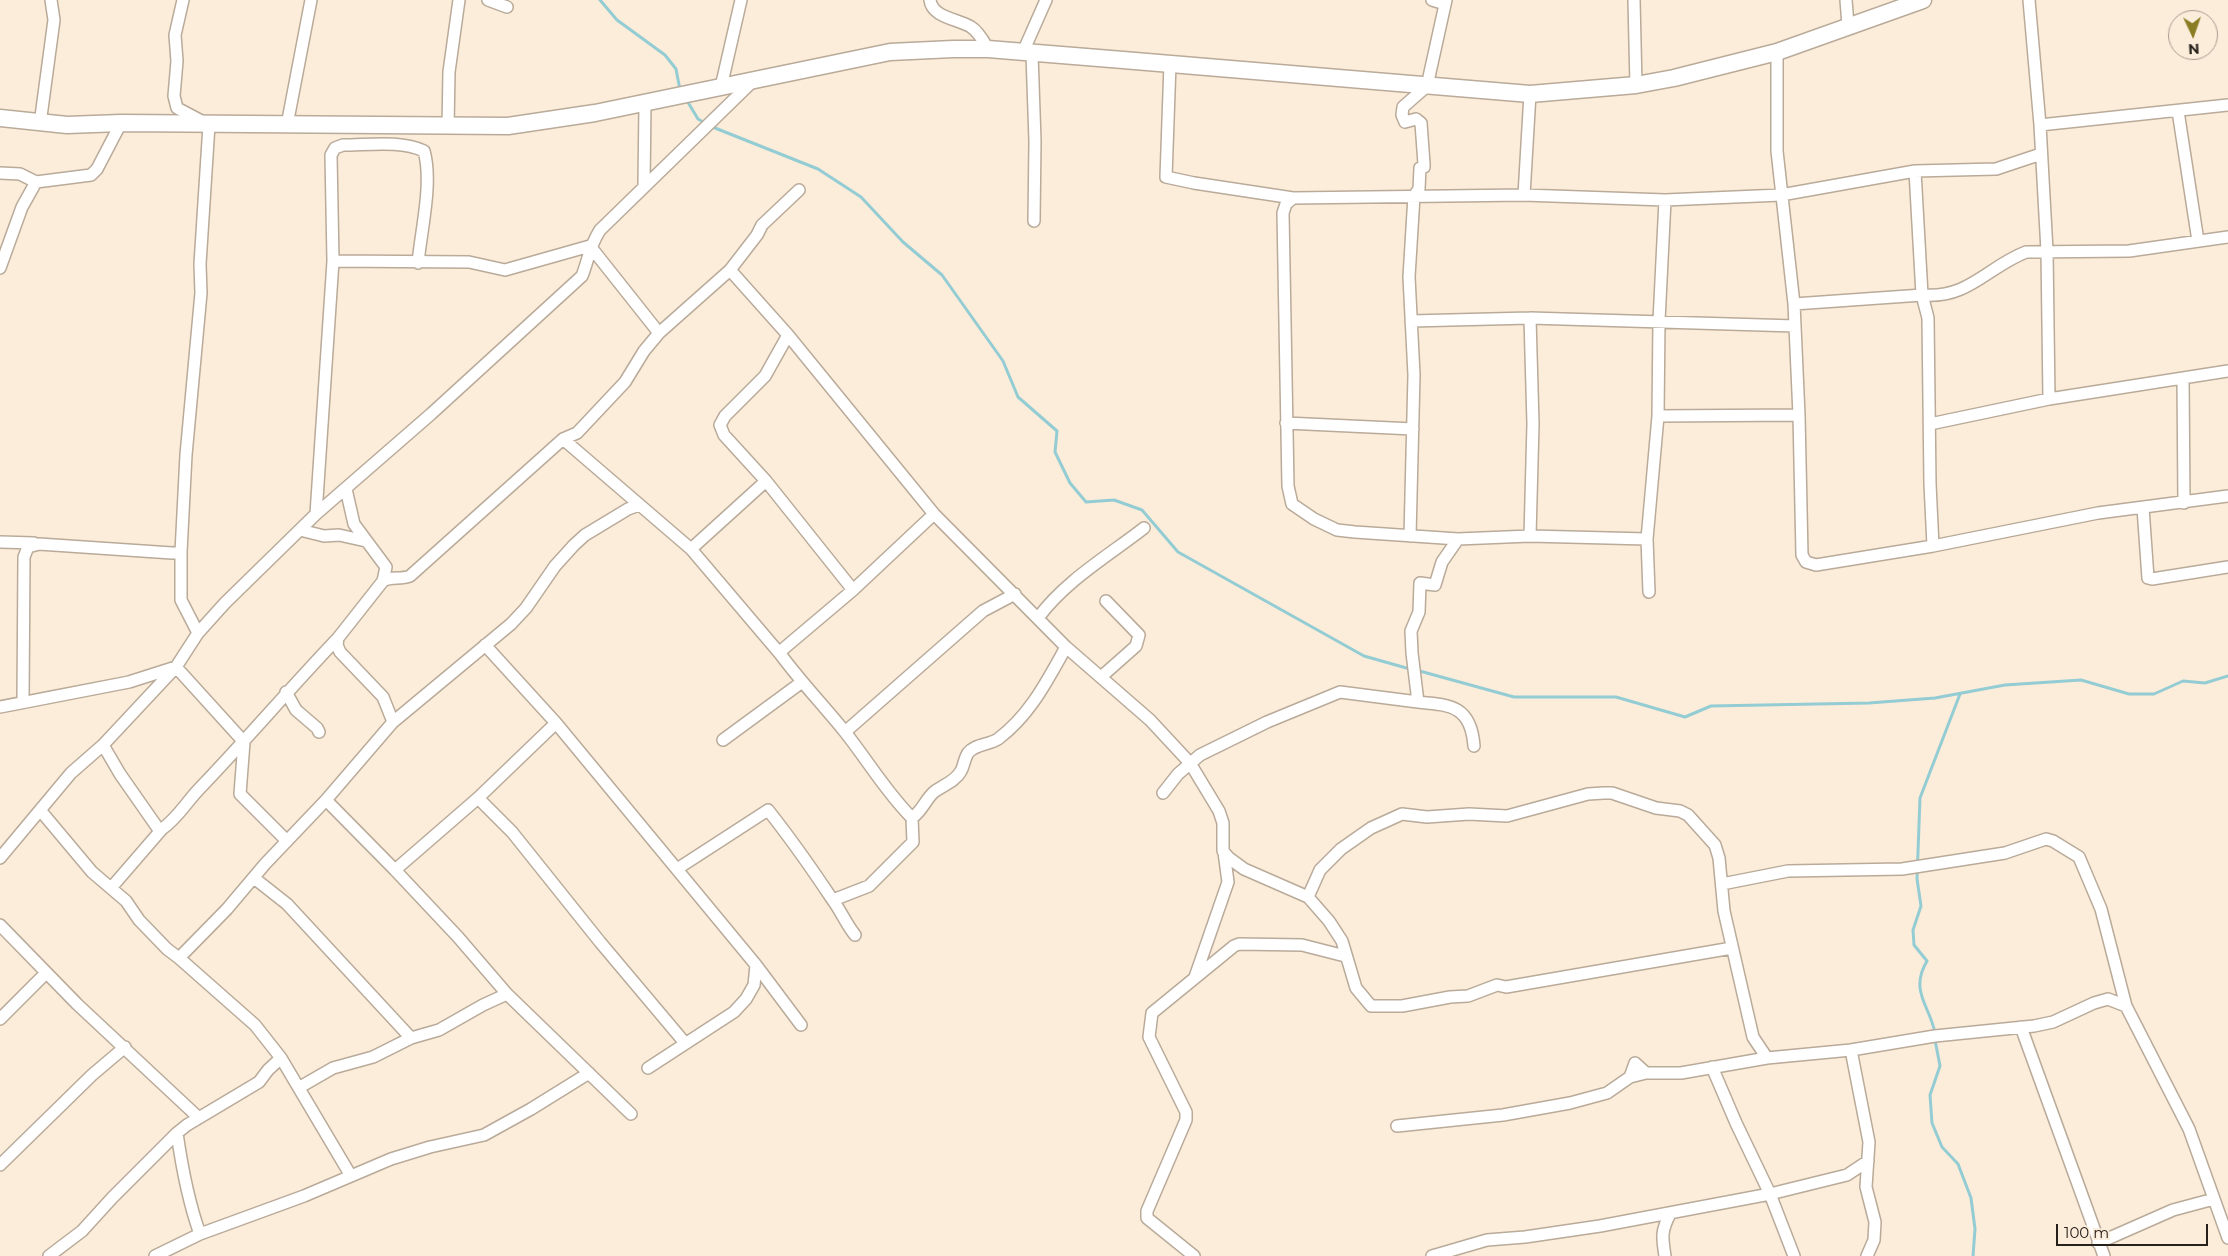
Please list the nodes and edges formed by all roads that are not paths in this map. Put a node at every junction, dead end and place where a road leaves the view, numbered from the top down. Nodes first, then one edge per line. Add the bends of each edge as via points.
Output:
1 (51, 0) edge
2 (184, 0) edge
3 (311, 0) edge
4 (459, 0) edge
5 (488, 0) edge
6 (741, 0) edge
7 (930, 0) edge
8 (1046, 0) edge
9 (1432, 0) edge
10 (1634, 0) edge
11 (1846, 0) edge
12 (1922, 0) edge
13 (2029, 0) edge
14 (1445, 2) edge
15 (507, 7) dead end
16 (1848, 26) junction
17 (988, 49) junction
18 (1777, 52) junction
19 (1028, 53) junction
20 (1170, 64) junction
21 (753, 81) junction
22 (1636, 85) junction
23 (1427, 86) junction
24 (721, 87) junction
25 (1530, 94) junction
26 (645, 103) junction
27 (2228, 104) edge
28 (2178, 111) junction
29 (0, 118) edge
30 (121, 123) junction
31 (40, 124) junction
32 (209, 125) junction
33 (288, 125) junction
34 (2040, 125) junction
35 (401, 126) junction
36 (448, 127) junction
37 (400, 145) junction
38 (2041, 154) junction
39 (1915, 171) junction
40 (0, 173) edge
41 (36, 182) junction
42 (644, 186) junction
43 (799, 190) dead end
44 (1781, 195) junction
45 (1414, 196) junction
46 (1524, 196) junction
47 (1293, 198) junction
48 (1664, 200) junction
49 (1034, 221) dead end
50 (2228, 237) edge
51 (2198, 241) junction
52 (590, 246) junction
53 (2047, 251) junction
54 (333, 261) junction
55 (418, 263) junction
56 (0, 268) edge
57 (730, 270) junction
58 (1922, 295) junction
59 (1794, 304) junction
60 (1530, 318) junction
61 (1411, 320) junction
62 (1659, 321) junction
63 (1795, 326) junction
64 (659, 333) junction
65 (788, 335) junction
66 (2228, 371) edge
67 (2183, 379) junction
68 (2049, 399) junction
69 (1799, 415) junction
70 (1658, 416) junction
71 (1286, 423) junction
72 (1930, 424) junction
73 (1413, 430) junction
74 (563, 440) junction
75 (766, 481) junction
76 (346, 489) junction
77 (2228, 496) edge
78 (2184, 503) junction
79 (640, 505) junction
80 (2143, 508) junction
81 (316, 514) junction
82 (934, 514) junction
83 (1144, 528) dead end
84 (300, 530) junction
85 (1410, 536) junction
86 (1530, 536) junction
87 (1458, 539) junction
88 (1647, 539) junction
89 (366, 541) junction
90 (0, 542) edge
91 (39, 544) junction
92 (1933, 546) junction
93 (691, 549) junction
94 (181, 552) junction
95 (2228, 567) edge
96 (386, 575) junction
97 (853, 590) junction
98 (1649, 592) dead end
99 (1015, 594) junction
100 (1106, 601) dead end
101 (1038, 618) junction
102 (198, 633) junction
103 (338, 638) junction
104 (486, 645) junction
105 (1066, 648) junction
106 (781, 655) junction
107 (176, 667) junction
108 (1101, 676) junction
109 (802, 682) junction
110 (286, 692) junction
111 (23, 701) junction
112 (1418, 702) junction
113 (0, 707) edge
114 (393, 722) junction
115 (556, 723) junction
116 (319, 732) dead end
117 (845, 732) junction
118 (723, 740) dead end
119 (244, 742) junction
120 (103, 745) junction
121 (1474, 746) dead end
122 (1190, 763) junction
123 (1163, 793) dead end
124 (478, 798) junction
125 (326, 800) junction
126 (40, 810) junction
127 (912, 818) junction
128 (162, 829) junction
129 (287, 841) junction
130 (1223, 851) junction
131 (0, 858) edge
132 (677, 869) junction
133 (395, 870) junction
134 (254, 878) junction
135 (1722, 884) junction
136 (110, 888) junction
137 (1308, 897) junction
138 (833, 900) junction
139 (0, 926) edge
140 (856, 935) dead end
141 (1732, 948) junction
142 (1345, 956) junction
143 (179, 958) junction
144 (756, 965) junction
145 (46, 972) junction
146 (1196, 977) junction
147 (506, 994) junction
148 (2126, 1006) junction
149 (0, 1018) edge
150 (800, 1025) dead end
151 (2021, 1028) junction
152 (411, 1038) junction
153 (685, 1043) junction
154 (125, 1047) junction
155 (1851, 1050) junction
156 (281, 1058) junction
157 (1767, 1058) junction
158 (1712, 1067) junction
159 (648, 1068) dead end
160 (589, 1073) junction
161 (300, 1087) junction
162 (631, 1114) dead end
163 (200, 1118) junction
164 (1397, 1126) dead end
165 (177, 1134) junction
166 (1868, 1162) junction
167 (0, 1165) edge
168 (351, 1176) junction
169 (1770, 1194) junction
170 (2214, 1199) junction
171 (1670, 1214) junction
172 (200, 1234) junction
173 (2228, 1238) edge
174 (2098, 1243) junction
175 (48, 1256) edge
176 (156, 1256) edge
177 (1194, 1256) edge
178 (1432, 1256) edge
179 (1665, 1256) edge
180 (1794, 1256) edge
181 (1867, 1256) edge
182 (2104, 1256) edge

1 - 31 street via 54,20
2 - 32 street via 175,36 174,96 177,108
3 - 33 street
4 - 36 street via 449,72
5 - 15 street
6 - 24 street
7 - 17 street via 944,16 977,31
8 - 19 street
9 - 14 street
10 - 22 street
11 - 16 street
12 - 16 main road
13 - 34 street
14 - 23 street
16 - 18 main road
17 - 19 main road
17 - 21 main road via 890,52
18 - 22 main road
18 - 44 street via 1777,150
19 - 20 main road
19 - 49 street via 1035,141
20 - 23 main road
20 - 47 street via 1166,177
21 - 24 main road
21 - 42 street
22 - 25 main road
23 - 25 main road
23 - 45 street via 1403,107 1402,115 1405,122 1416,119 1423,131 1424,167 1420,168
24 - 26 main road
25 - 46 street
26 - 36 main road via 516,125
26 - 42 street
27 - 28 street
28 - 34 street
28 - 51 street
29 - 31 main road
30 - 31 main road
30 - 32 main road
30 - 41 street via 91,175
32 - 33 main road
32 - 94 street via 201,293
33 - 35 main road
34 - 38 street
35 - 36 main road
35 - 37 street
37 - 54 street via 343,145 335,148 331,155
37 - 55 street via 415,146 424,151 426,160
38 - 39 street via 1996,169
38 - 53 street
39 - 44 street
39 - 58 street
40 - 41 street via 20,174
41 - 56 street via 22,207
42 - 52 street via 600,230
43 - 57 street via 762,224
44 - 48 street
44 - 59 street
45 - 46 street
45 - 47 street
45 - 61 street via 1409,277
46 - 48 street
47 - 71 street via 1283,213
48 - 62 street
50 - 51 street
51 - 53 street via 2128,251
52 - 55 street via 505,270 469,262
52 - 64 street
52 - 76 street via 582,276
53 - 58 street via 2016,256 1968,287 1954,292 1938,297
53 - 68 street
54 - 55 street
54 - 81 street
57 - 64 street
57 - 65 street
58 - 59 street
58 - 72 street via 1928,318
59 - 63 street
60 - 61 street
60 - 62 street
60 - 86 street via 1533,424
61 - 73 street
62 - 63 street
62 - 70 street
63 - 69 street
64 - 74 street via 625,382 577,433
65 - 75 street via 766,376 724,416 720,425 724,435
65 - 82 street
66 - 67 street
67 - 68 street
67 - 78 street
68 - 72 street
69 - 70 street
69 - 92 street via 1802,555 1806,562 1816,565
70 - 88 street
71 - 73 street
71 - 85 street via 1288,486 1292,504 1337,530
72 - 92 street
73 - 85 street
74 - 79 street
74 - 96 street via 410,576 402,579
75 - 93 street
75 - 97 street
76 - 81 street
76 - 89 street via 354,524
77 - 78 street
78 - 80 street
79 - 93 street
79 - 104 street via 628,508 586,534 555,566 526,608
80 - 92 street via 2098,513
80 - 95 street via 2148,578
81 - 84 street
82 - 97 street
82 - 99 street
83 - 101 street via 1076,580
84 - 89 street
84 - 102 street
85 - 87 street
86 - 87 street
86 - 88 street
87 - 112 street via 1442,562 1435,585 1420,583 1418,590 1419,612 1412,631
88 - 98 street
89 - 96 street
90 - 91 street
91 - 94 street
91 - 111 street via 28,547 24,557
93 - 106 street
94 - 102 street via 181,600
96 - 103 street
97 - 106 street via 782,650
99 - 101 street
99 - 117 street via 982,611
100 - 108 street via 1139,635 1136,646
101 - 105 street
102 - 107 street
103 - 110 street
103 - 114 street via 336,645 340,652 384,697
104 - 114 street
104 - 115 street
105 - 108 street
105 - 127 street via 1036,700 998,738 975,747 954,780 933,793 921,812
106 - 109 street
107 - 111 street via 129,682
107 - 119 street
107 - 120 street
108 - 122 street via 1150,720
109 - 117 street
109 - 118 street
110 - 116 street via 296,710
110 - 119 street
111 - 113 street
112 - 121 street via 1460,710
112 - 122 street via 1340,692 1226,741
114 - 125 street
115 - 124 street
115 - 132 street
117 - 127 street
119 - 128 street
119 - 129 street via 240,794
120 - 126 street via 71,773
120 - 128 street via 157,827
122 - 123 street
122 - 130 street via 1219,810 1223,823
124 - 133 street
124 - 153 street via 512,832
125 - 129 street
125 - 133 street
126 - 131 street
126 - 136 street via 77,855
127 - 138 street via 913,842 901,855 869,886
128 - 136 street
129 - 134 street
130 - 137 street via 1244,869
130 - 146 street via 1228,882
132 - 138 street via 768,810 800,849
132 - 144 street via 747,950
133 - 147 street
134 - 143 street
134 - 152 street via 287,904
135 - 137 street via 1715,845 1688,815 1604,793 1588,794 1507,816 1413,814 1394,817 1341,849 1320,870
135 - 141 street
135 - 148 street via 1788,871 1902,869 2005,853 2046,838 2079,857 2105,922
136 - 143 street
137 - 142 street via 1342,940
138 - 140 street via 846,925
139 - 145 street
141 - 142 street via 1497,986 1468,996 1402,1006 1371,1006 1356,988
141 - 157 street via 1753,1037
142 - 146 street via 1302,945 1240,944
143 - 156 street via 255,1026
144 - 150 street
144 - 153 street via 754,985 746,999 734,1012
145 - 149 street
145 - 154 street
146 - 177 street via 1152,1013 1149,1023 1150,1037 1186,1112 1186,1120 1147,1211 1151,1223
147 - 152 street via 439,1030
147 - 160 street
148 - 151 street via 2108,999 2052,1022
148 - 170 street via 2188,1129
151 - 155 street via 1935,1036
151 - 174 street
152 - 161 street via 373,1057 333,1068
153 - 159 street
154 - 163 street
154 - 167 street
155 - 157 street
155 - 166 street via 1868,1127
156 - 161 street
156 - 163 street via 259,1082
157 - 158 street
158 - 164 street via 1630,1077 1607,1093 1570,1103 1503,1115
158 - 169 street
160 - 162 street
160 - 168 street via 484,1135 430,1147
161 - 168 street
163 - 165 street
165 - 172 street via 183,1176
165 - 175 street via 82,1231
166 - 169 street via 1847,1175
166 - 181 street via 1866,1187 1875,1222 1874,1240
168 - 172 street
169 - 171 street
169 - 180 street
170 - 173 street
170 - 174 street via 2173,1210
171 - 178 street via 1526,1237 1487,1240
171 - 179 street via 1662,1234
172 - 176 street
174 - 182 street

